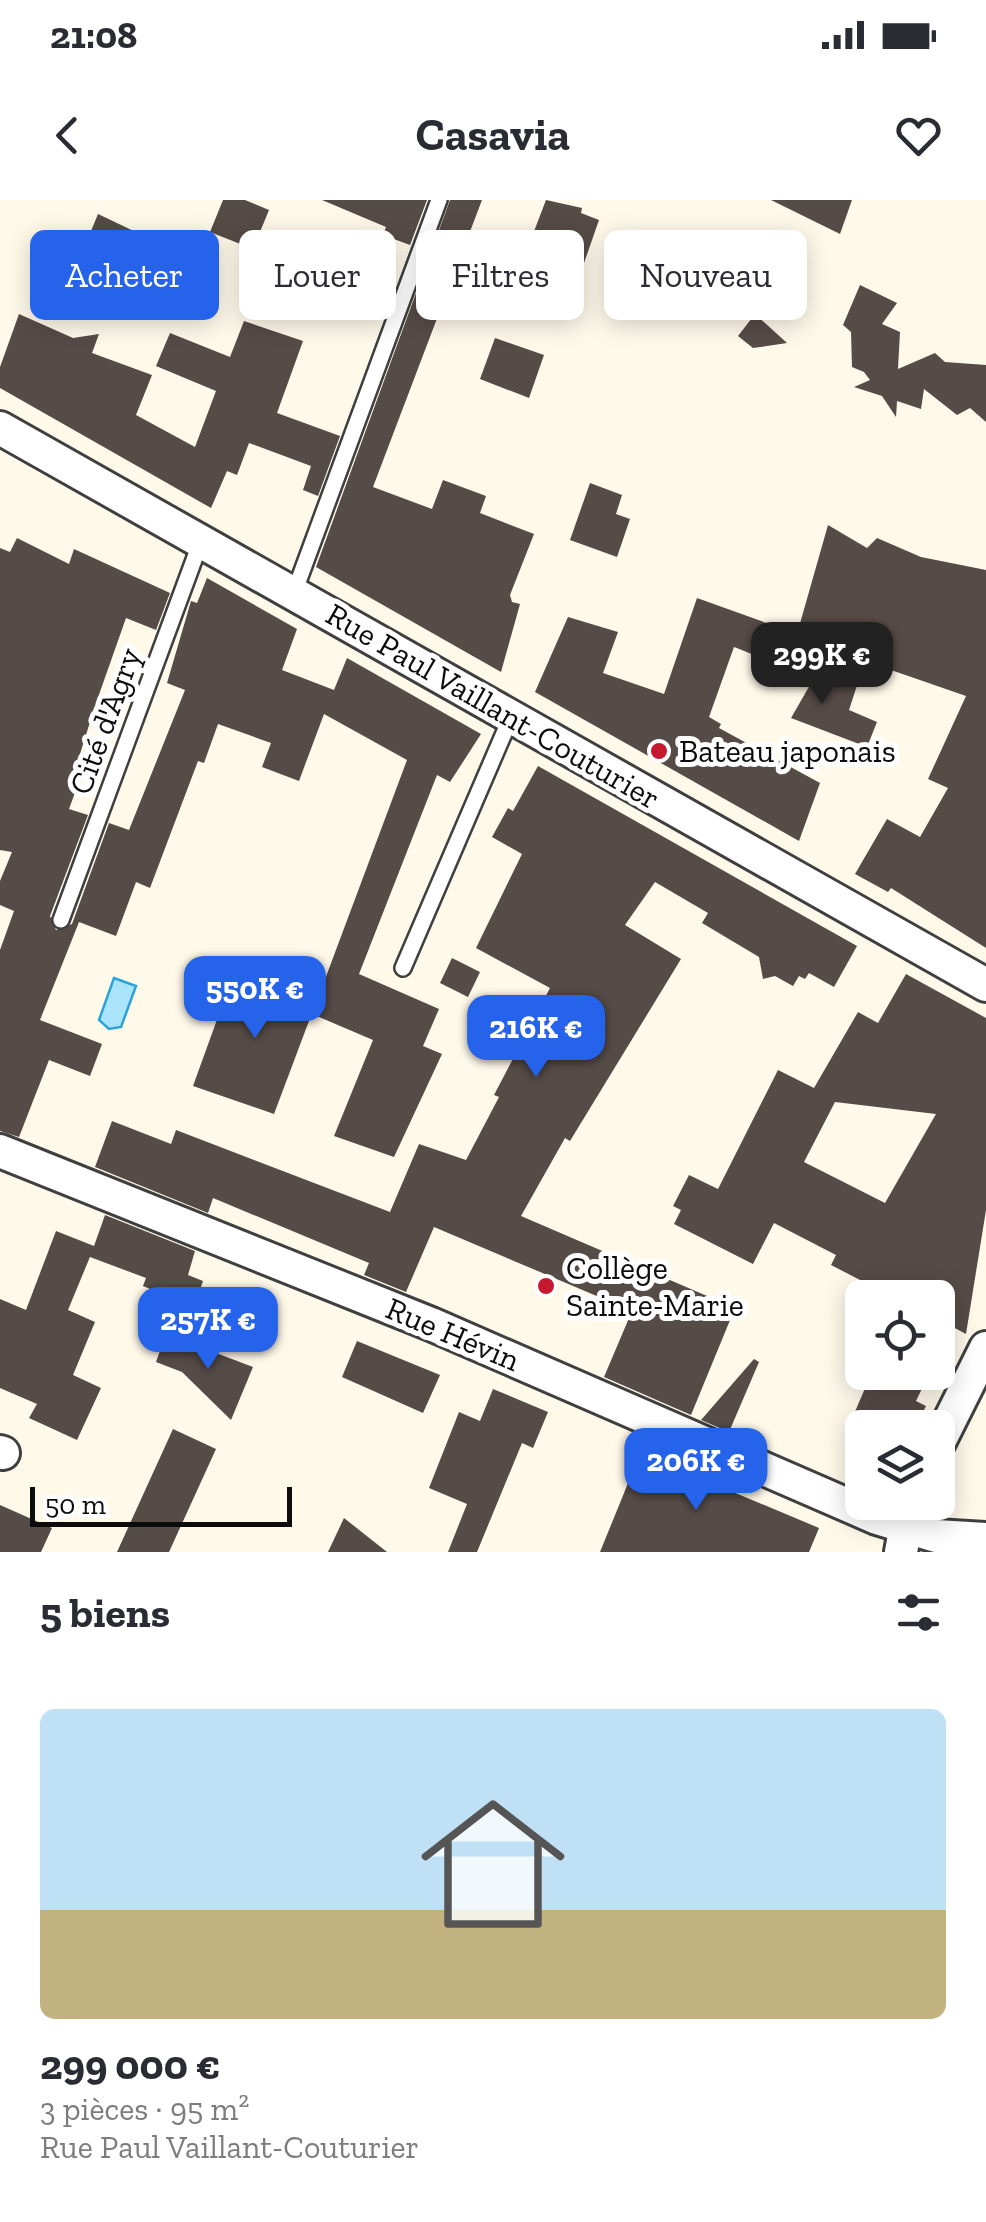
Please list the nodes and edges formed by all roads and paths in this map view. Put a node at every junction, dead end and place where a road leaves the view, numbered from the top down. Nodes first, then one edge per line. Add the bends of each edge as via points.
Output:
1 (439, 200) edge
2 (3, 440) edge
3 (201, 542) junction
4 (294, 594) junction
5 (511, 718) junction
6 (61, 920) dead end
7 (403, 968) dead end
8 (986, 985) edge
9 (0, 1151) edge
10 (986, 1348) edge
11 (955, 1410) edge
12 (905, 1527) edge
13 (986, 1539) edge

1 - 4 lane
2 - 3 street, Rue Paul Vaillant-Couturier
3 - 4 street, Rue Paul Vaillant-Couturier
3 - 6 lane, Cité d'Agry
4 - 5 street, Rue Paul Vaillant-Couturier
5 - 7 lane
5 - 8 street, Rue Paul Vaillant-Couturier
9 - 12 street, Rue Hévin via 219,1236
10 - 11 street
12 - 13 street, Rue Hévin

